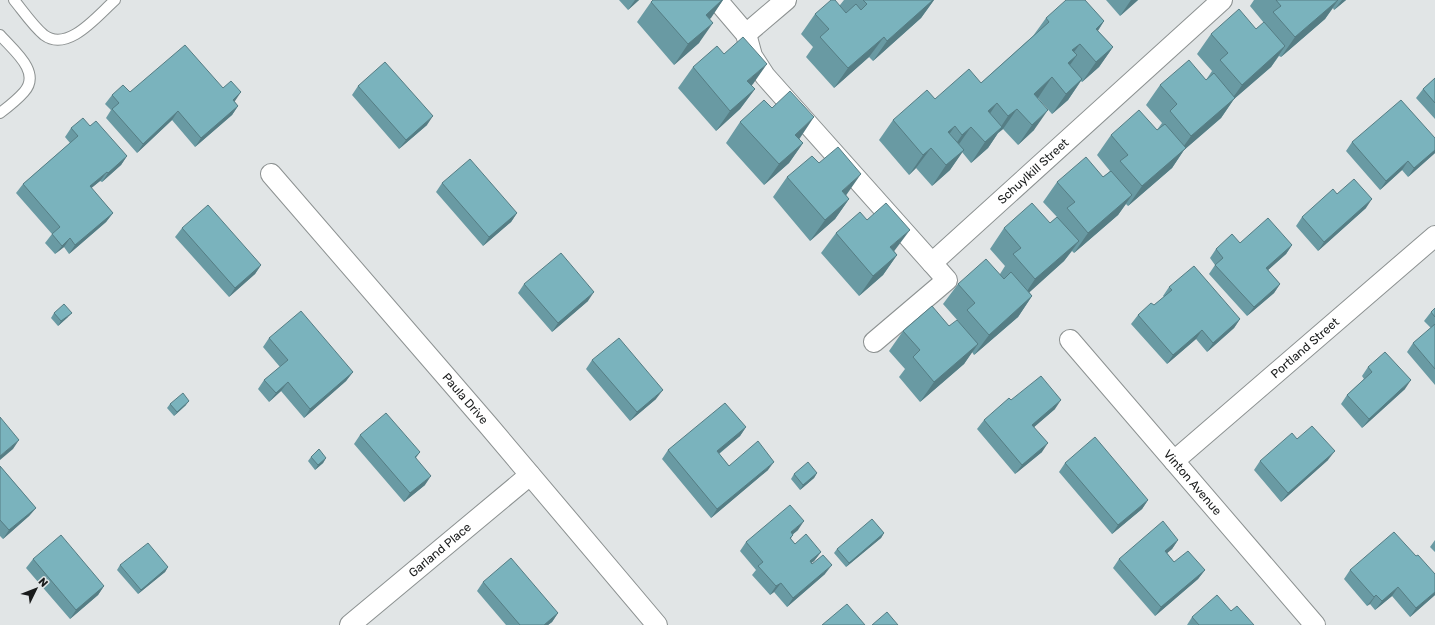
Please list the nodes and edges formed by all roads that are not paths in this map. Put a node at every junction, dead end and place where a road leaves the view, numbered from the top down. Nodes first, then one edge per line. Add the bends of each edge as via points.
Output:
1 (14, 0) edge
2 (115, 0) edge
3 (716, 0) edge
4 (786, 0) edge
5 (1216, 2) edge
6 (746, 34) junction
7 (0, 35) edge
8 (0, 114) edge
9 (270, 174) dead end
10 (1435, 236) edge
11 (932, 262) junction
12 (1070, 340) dead end
13 (874, 342) dead end
14 (1174, 461) junction
15 (530, 475) junction
16 (350, 625) edge
17 (657, 625) edge
18 (1315, 625) edge

1 - 2 lane via 44,34 54,40 66,40 78,33
3 - 6 street
4 - 6 street
5 - 11 street, Schuylkill Street
6 - 11 street via 752,56 765,76
7 - 8 lane via 28,68 30,81 25,92
9 - 15 street, Paula Drive
10 - 14 street, Portland Street
11 - 13 street via 946,280
12 - 14 street, Vinton Avenue
14 - 18 street, Vinton Avenue
15 - 16 street, Garland Place
15 - 17 street, Paula Drive

